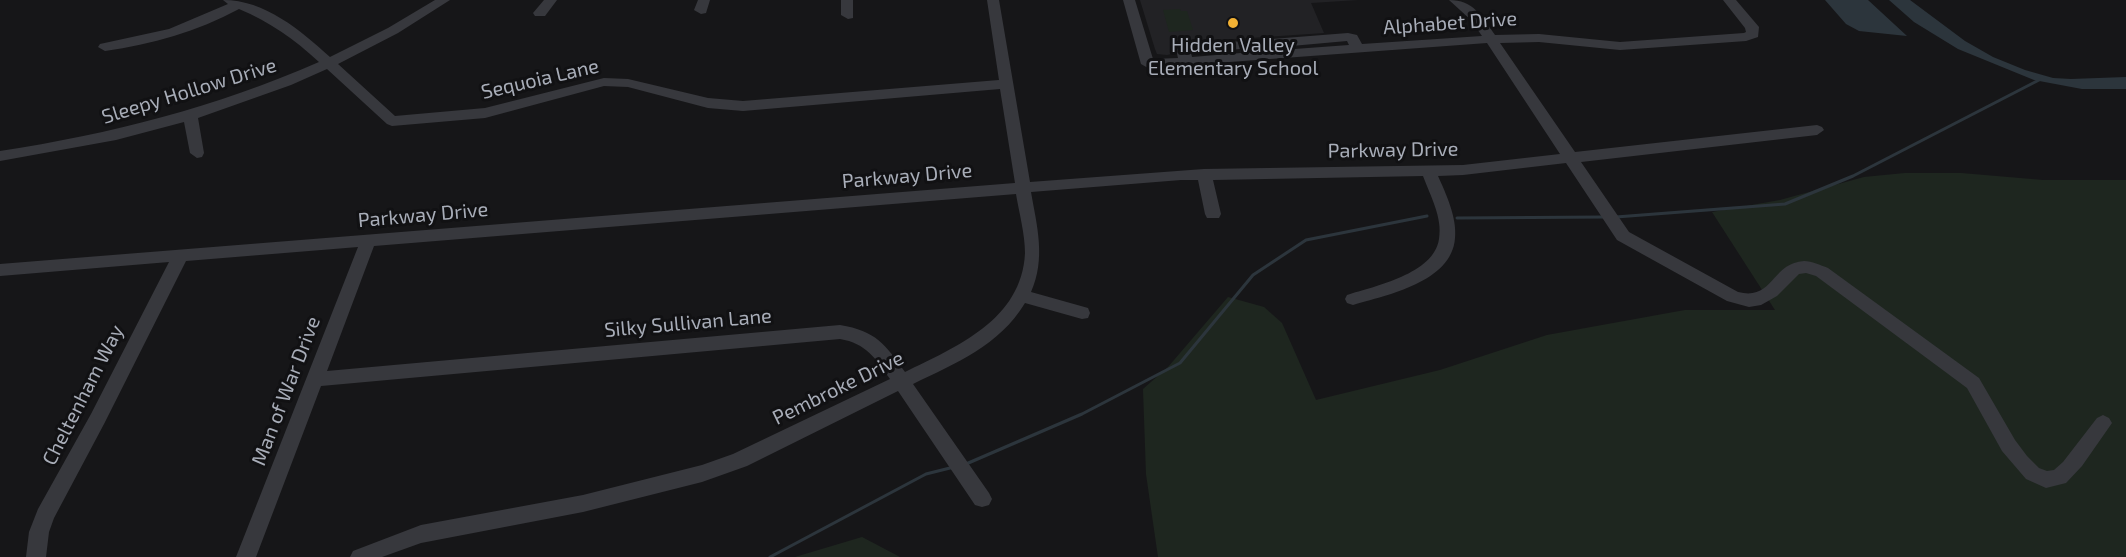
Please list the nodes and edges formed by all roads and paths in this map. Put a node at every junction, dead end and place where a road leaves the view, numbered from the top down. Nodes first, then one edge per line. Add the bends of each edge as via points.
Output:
1 (444, 0) edge
2 (550, 0) edge
3 (847, 0) edge
4 (993, 0) edge
5 (1130, 0) edge
6 (1455, 0) edge
7 (1729, 0) edge
8 (234, 2) edge
9 (540, 13) dead end
10 (848, 15) dead end
11 (1492, 39) junction
12 (105, 47) dead end
13 (329, 63) junction
14 (1006, 84) junction
15 (190, 115) junction
16 (1817, 130) dead end
17 (196, 153) dead end
18 (0, 156) edge
19 (1571, 158) junction
20 (1429, 172) junction
21 (1204, 174) junction
22 (1023, 188) junction
23 (1213, 214) dead end
24 (368, 241) junction
25 (180, 256) junction
26 (0, 270) edge
27 (1023, 296) junction
28 (1353, 299) dead end
29 (1082, 313) dead end
30 (315, 379) junction
31 (902, 382) junction
32 (2103, 423) dead end
33 (982, 499) dead end
34 (36, 557) edge
35 (246, 557) edge
36 (360, 557) edge

1 - 13 street, Sleepy Hollow Drive via 394,31
2 - 9 street
3 - 10 street
4 - 14 street, Pembroke Drive
5 - 11 street, Alphabet Drive via 1148,64 1186,61 1182,50 1245,45 1249,56
6 - 11 street via 1476,17
7 - 11 street, Alphabet Drive via 1757,35 1620,46 1539,38
8 - 12 street via 180,31
8 - 13 street, Sequoia Lane via 286,26
11 - 19 street
13 - 14 street, Sequoia Lane via 392,121 496,111 604,82 628,83 708,103 743,106
13 - 15 street, Sleepy Hollow Drive
14 - 22 street, Pembroke Drive
15 - 17 street
15 - 18 street, Sleepy Hollow Drive via 109,137
16 - 19 street, Parkway Drive
19 - 20 street, Parkway Drive
19 - 32 street via 1623,236 1748,302 1762,300 1795,268 1822,272 1973,383 2021,465 2040,478 2061,476
20 - 21 street, Parkway Drive
20 - 28 street via 1447,220 1443,253 1416,278
21 - 22 street, Parkway Drive
21 - 23 street
22 - 24 street, Parkway Drive
22 - 27 street, Pembroke Drive via 1033,251
24 - 25 street, Parkway Drive
24 - 30 street, Man of War Drive
25 - 26 street, Parkway Drive
25 - 34 street, Cheltenham Way via 102,414 45,515
27 - 29 street
27 - 31 street, Pembroke Drive via 1011,314 983,340
30 - 31 street, Silky Sullivan Lane via 840,332 873,342
30 - 35 street, Man of War Drive
31 - 33 street, Silky Sullivan Lane
31 - 36 street, Pembroke Drive via 709,472 645,490 421,534

